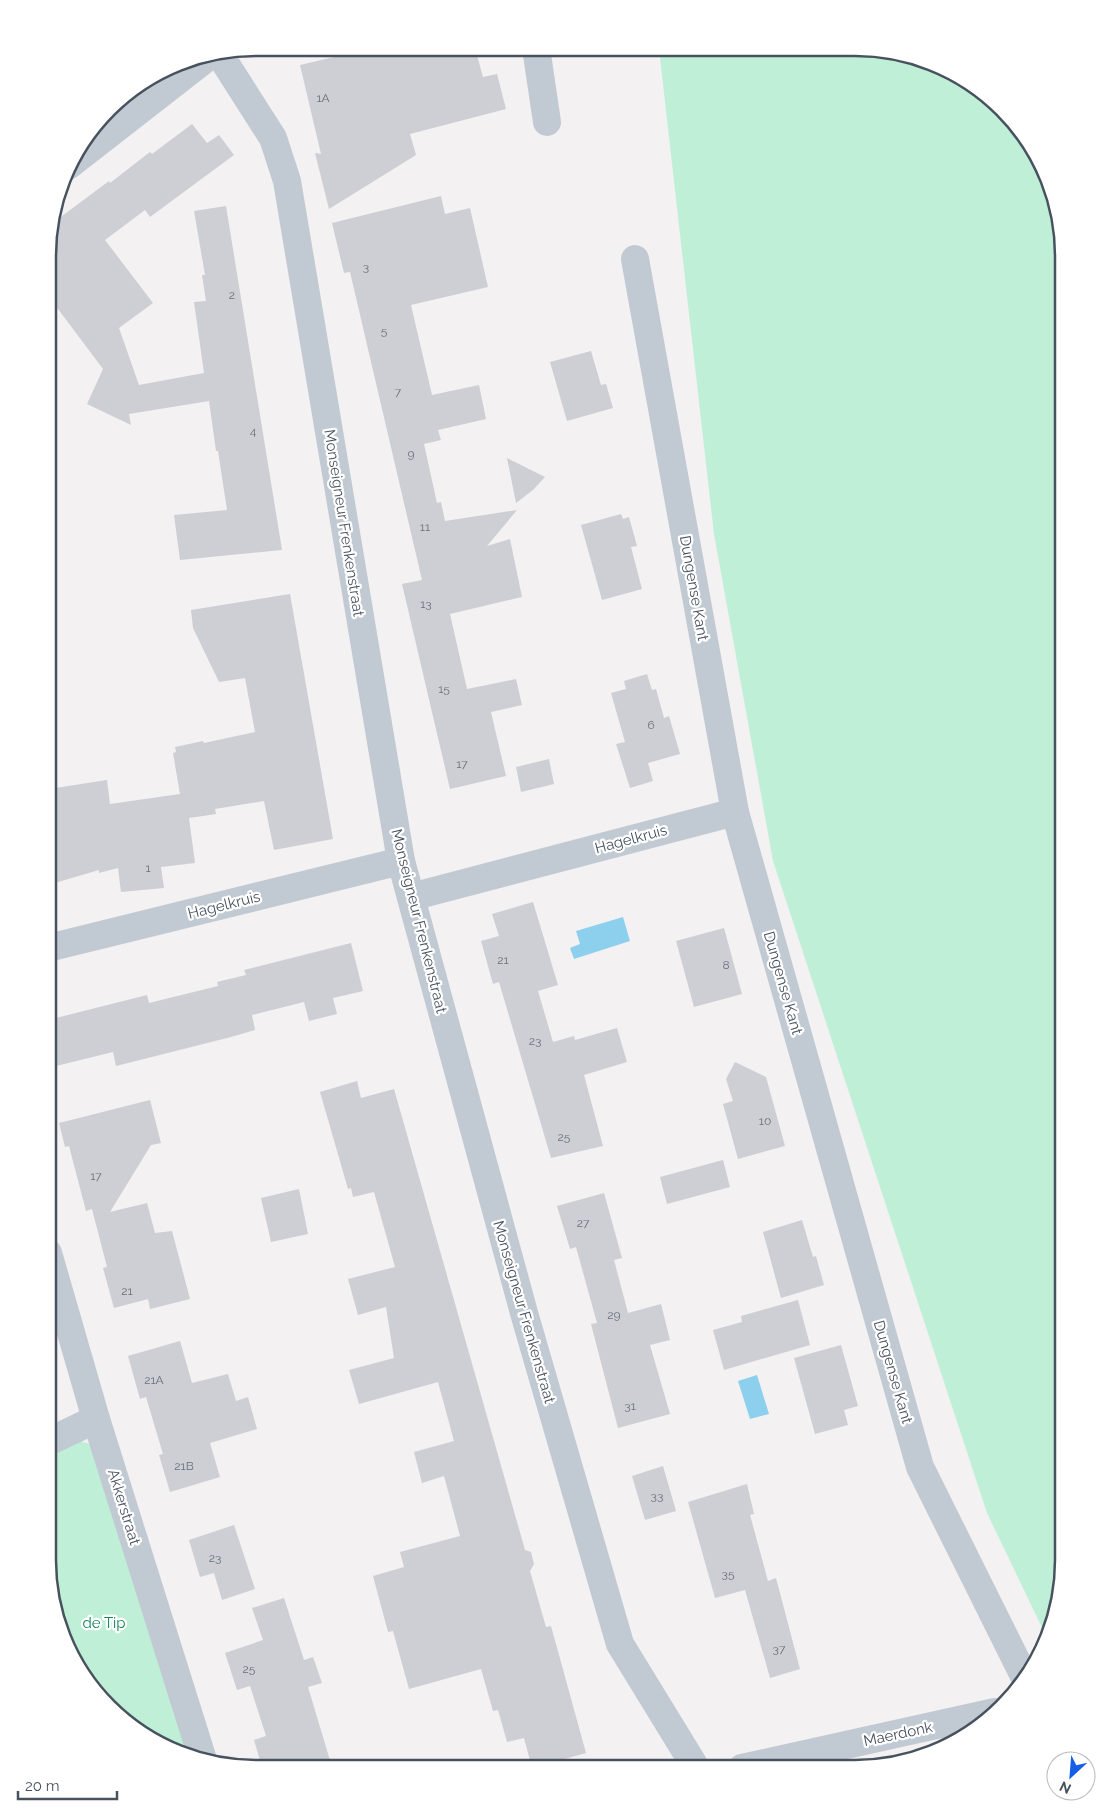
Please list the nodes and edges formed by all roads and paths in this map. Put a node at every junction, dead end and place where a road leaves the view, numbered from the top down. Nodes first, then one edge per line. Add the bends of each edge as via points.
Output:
1 (537, 56) edge
2 (223, 59) edge
3 (198, 65) edge
4 (547, 122) dead end
5 (85, 153) edge
6 (635, 259) dead end
7 (735, 812) junction
8 (401, 861) junction
9 (410, 897) junction
10 (56, 946) edge
11 (56, 1281) edge
12 (96, 1419) junction
13 (56, 1438) edge
14 (1021, 1671) edge
15 (980, 1715) edge
16 (200, 1752) edge
17 (691, 1760) edge
18 (778, 1760) edge

1 - 4 street
2 - 8 street, Monseigneur Frenkenstraat via 273,138 287,181
3 - 5 street
6 - 7 street, Dungense Kant
7 - 9 street, Hagelkruis
7 - 14 street, Dungense Kant via 920,1467
8 - 9 street, Monseigneur Frenkenstraat
8 - 10 street, Hagelkruis
9 - 17 street, Monseigneur Frenkenstraat via 524,1313 620,1644
11 - 12 street, Akkerstraat
12 - 13 street
12 - 16 street, Akkerstraat
15 - 18 street, Maerdonk

